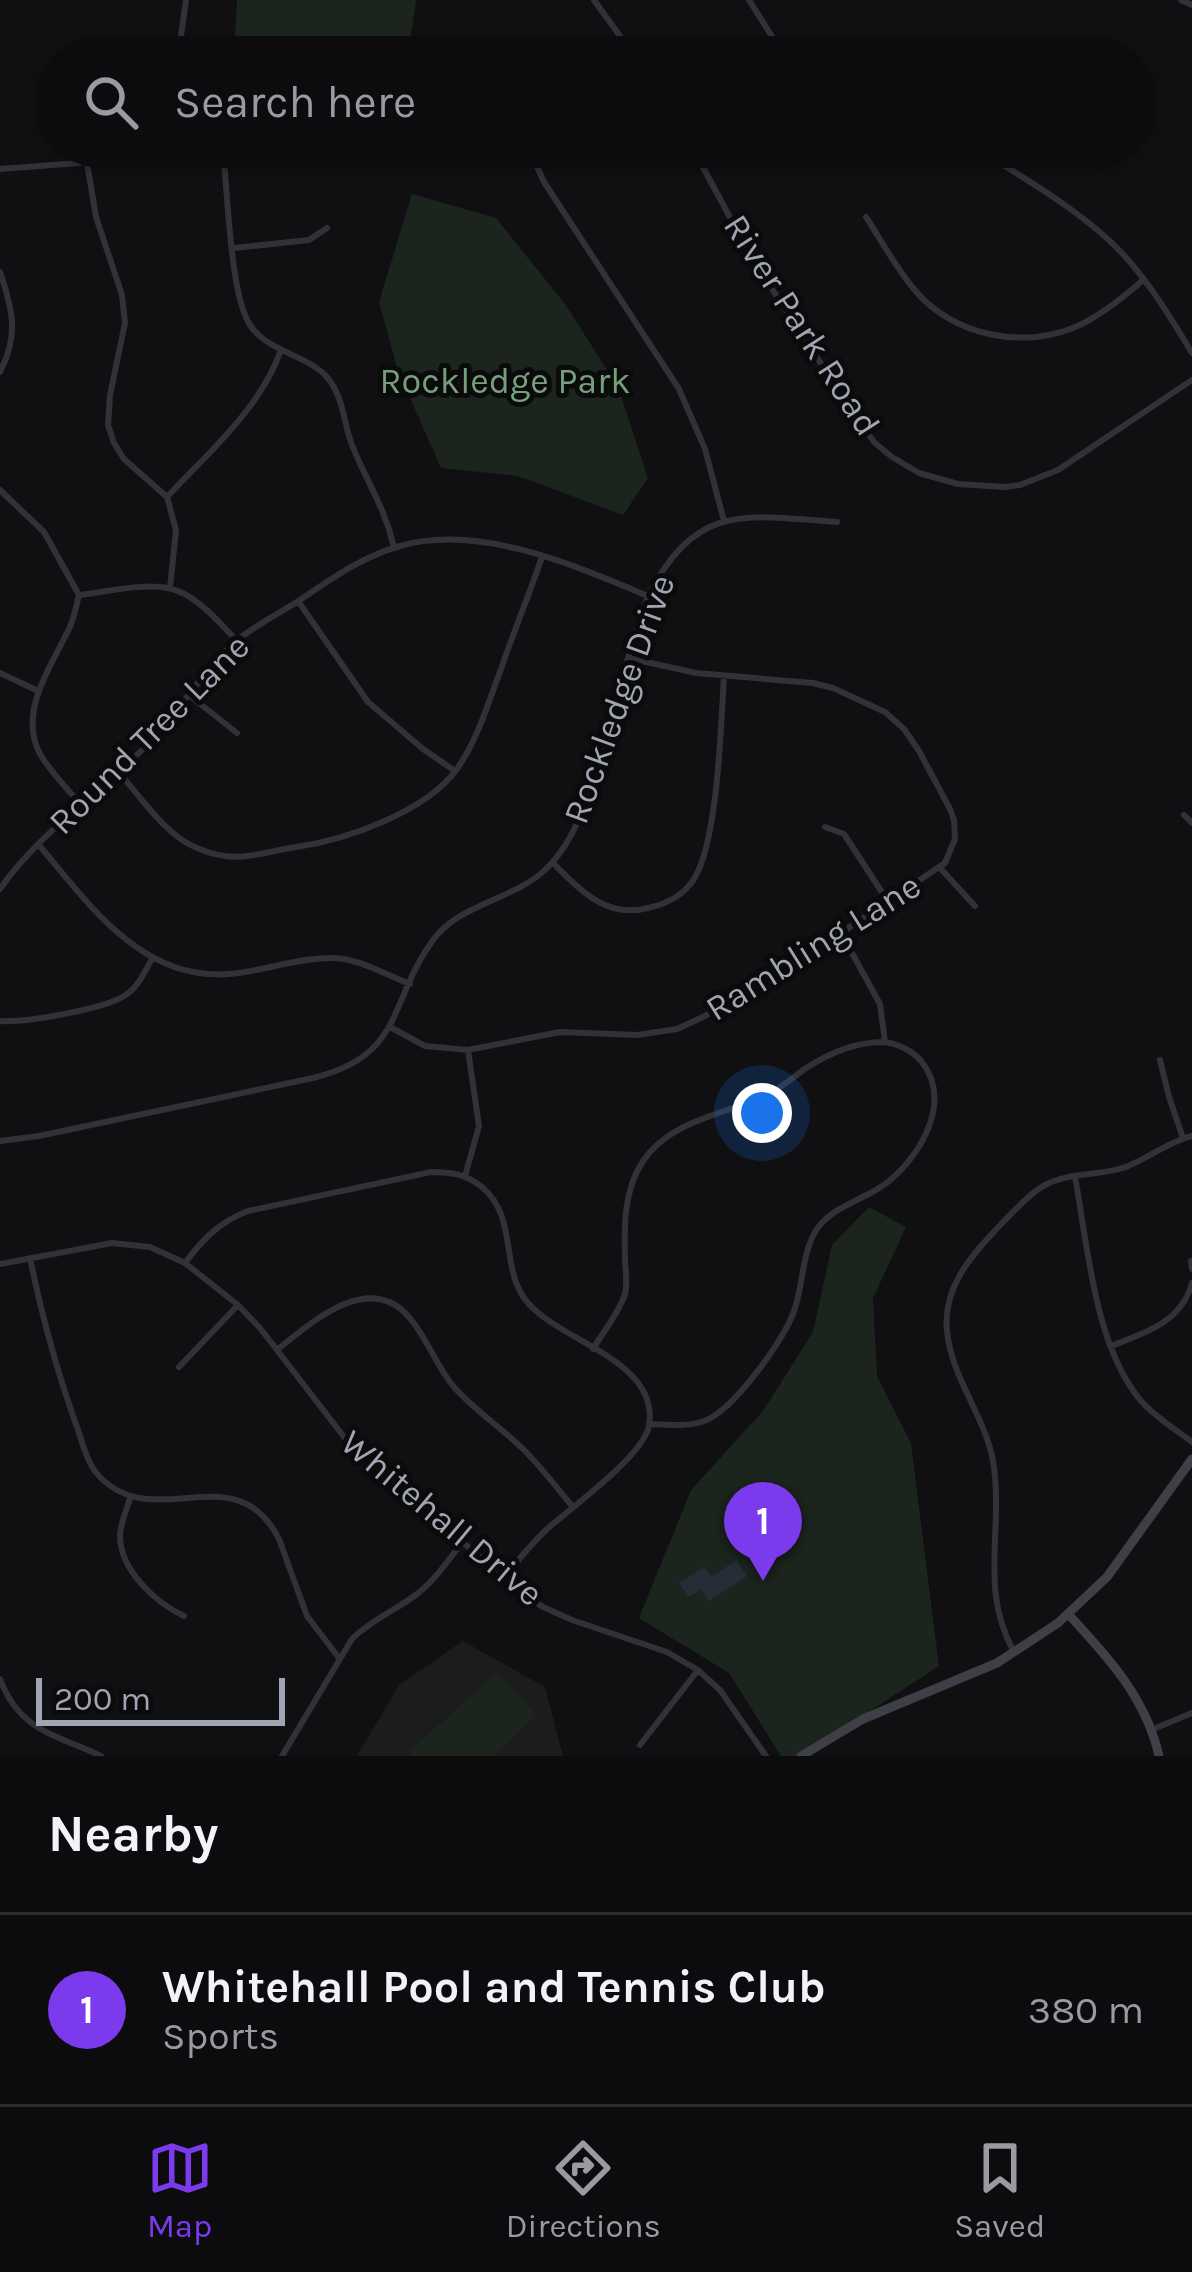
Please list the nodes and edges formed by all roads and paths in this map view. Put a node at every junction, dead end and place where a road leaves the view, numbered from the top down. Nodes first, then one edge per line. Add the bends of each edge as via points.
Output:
1 (186, 0) edge
2 (594, 0) edge
3 (749, 0) edge
4 (1181, 0) edge
5 (1192, 5) edge
6 (181, 36) edge
7 (620, 36) edge
8 (771, 36) edge
9 (36, 167) edge
10 (88, 168) edge
11 (225, 168) edge
12 (538, 168) edge
13 (705, 168) edge
14 (1006, 168) edge
15 (0, 169) edge
16 (866, 218) dead end
17 (327, 228) dead end
18 (233, 248) junction
19 (0, 272) edge
20 (1142, 280) junction
21 (281, 350) junction
22 (1192, 353) edge
23 (0, 372) edge
24 (1192, 380) edge
25 (0, 490) edge
26 (167, 497) junction
27 (724, 521) junction
28 (837, 522) dead end
29 (394, 547) junction
30 (542, 557) junction
31 (170, 588) junction
32 (79, 595) junction
33 (648, 596) junction
34 (298, 602) junction
35 (236, 640) junction
36 (628, 658) junction
37 (0, 673) edge
38 (724, 676) junction
39 (38, 691) junction
40 (189, 695) junction
41 (237, 733) dead end
42 (455, 772) junction
43 (119, 773) junction
44 (82, 806) junction
45 (1184, 815) dead end
46 (1192, 823) edge
47 (825, 827) dead end
48 (38, 844) junction
49 (553, 863) junction
50 (940, 868) junction
51 (0, 889) edge
52 (889, 903) junction
53 (975, 906) dead end
54 (841, 933) junction
55 (153, 957) junction
56 (410, 984) junction
57 (0, 1021) edge
58 (390, 1028) junction
59 (885, 1042) junction
60 (468, 1049) junction
61 (1160, 1060) dead end
62 (1187, 1137) edge
63 (0, 1141) edge
64 (465, 1176) junction
65 (1075, 1177) junction
66 (30, 1258) junction
67 (185, 1263) junction
68 (0, 1264) edge
69 (1192, 1283) edge
70 (238, 1305) junction
71 (1111, 1346) junction
72 (278, 1349) junction
73 (593, 1349) junction
74 (179, 1367) dead end
75 (650, 1424) junction
76 (1192, 1442) edge
77 (1192, 1459) edge
78 (130, 1498) junction
79 (573, 1507) junction
80 (462, 1542) junction
81 (503, 1577) junction
82 (1069, 1615) junction
83 (184, 1616) dead end
84 (1015, 1653) junction
85 (339, 1658) junction
86 (698, 1670) junction
87 (0, 1679) edge
88 (2, 1689) edge
89 (1192, 1713) edge
90 (1151, 1730) junction
91 (640, 1745) dead end
92 (101, 1756) edge
93 (282, 1756) edge
94 (766, 1756) edge
95 (801, 1756) edge
96 (1159, 1756) edge

1 - 6 street
2 - 7 street
3 - 8 street
4 - 5 street
9 - 15 street
10 - 26 street via 125,323 110,435
11 - 18 street
12 - 27 street via 679,389
13 - 24 street, River Park Road via 753,260 857,420 919,473 958,484 1020,485 1058,470
14 - 20 street via 1097,231
16 - 20 street via 914,289 947,317 986,333 1029,339 1066,330
17 - 18 street via 309,240
18 - 21 street via 247,320
19 - 23 street via 12,338
20 - 22 street
21 - 26 street via 260,394
21 - 29 street via 334,388
25 - 32 street via 44,532
26 - 31 street via 176,530
27 - 28 street
27 - 33 street, Rockledge Drive via 677,549
29 - 30 street, Round Tree Lane via 464,538
29 - 34 street, Round Tree Lane
30 - 33 street, Round Tree Lane
30 - 42 street
31 - 32 street
31 - 35 street
32 - 39 street
33 - 36 street, Rockledge Drive
34 - 35 street, Round Tree Lane
34 - 42 street via 368,702
35 - 40 street, Round Tree Lane
36 - 38 street, Rambling Lane
36 - 49 street, Rockledge Drive via 586,802
37 - 39 street
38 - 49 street via 710,822 691,884 665,903 621,910 589,898
38 - 50 street, Rambling Lane via 822,685 895,719 954,820 953,848
39 - 44 street via 36,744
40 - 41 street
40 - 43 street, Round Tree Lane
42 - 43 street via 365,830 245,857 186,843
43 - 44 street, Round Tree Lane
44 - 48 street, Round Tree Lane
45 - 46 street
47 - 52 street via 844,834
48 - 51 street, Round Tree Lane
48 - 55 street via 115,929
49 - 56 street, Rockledge Drive via 441,930
50 - 52 street, Rambling Lane
50 - 53 street
52 - 54 street, Rambling Lane
54 - 59 street via 880,1004
54 - 60 street, Rambling Lane via 677,1029 560,1032
55 - 56 street via 218,974 346,959
55 - 57 street via 122,998
56 - 58 street, Rockledge Drive
58 - 60 street, Rambling Lane via 425,1046
58 - 63 street, Rockledge Drive via 363,1057 330,1074
59 - 73 street via 832,1054 766,1096 683,1127 651,1150 628,1193 625,1293
59 - 75 street via 913,1053 932,1081 934,1113 920,1143 889,1182 817,1228 791,1321 724,1408 703,1422
60 - 64 street via 478,1126
61 - 62 street
62 - 65 street via 1120,1168
64 - 67 street via 419,1174 248,1211 209,1232
64 - 73 street via 503,1214 524,1299
65 - 71 street
65 - 84 street via 1036,1191 972,1254 946,1324 993,1462 994,1597
66 - 67 street, Whitehall Drive via 132,1243
66 - 68 street, Whitehall Drive
66 - 78 street via 89,1461
67 - 70 street, Whitehall Drive
69 - 71 street via 1164,1323
70 - 72 street, Whitehall Drive
70 - 74 street
71 - 76 street via 1142,1403
72 - 79 street via 344,1303 395,1306 456,1390
72 - 80 street, Whitehall Drive via 351,1446
73 - 75 street via 636,1378
75 - 79 street via 639,1448
77 - 82 street via 1125,1556
78 - 83 street via 120,1537 125,1559 162,1604
78 - 85 street via 229,1497 256,1508 273,1526 307,1616
79 - 81 street
80 - 81 street, Whitehall Drive
80 - 85 street via 431,1582 358,1633
81 - 86 street, Whitehall Drive via 559,1615
82 - 84 street
82 - 90 street via 1124,1677
84 - 95 street via 863,1719
85 - 93 street
86 - 91 street
86 - 94 street, Whitehall Drive
87 - 88 street
88 - 92 street via 37,1728
89 - 90 street
90 - 96 street

